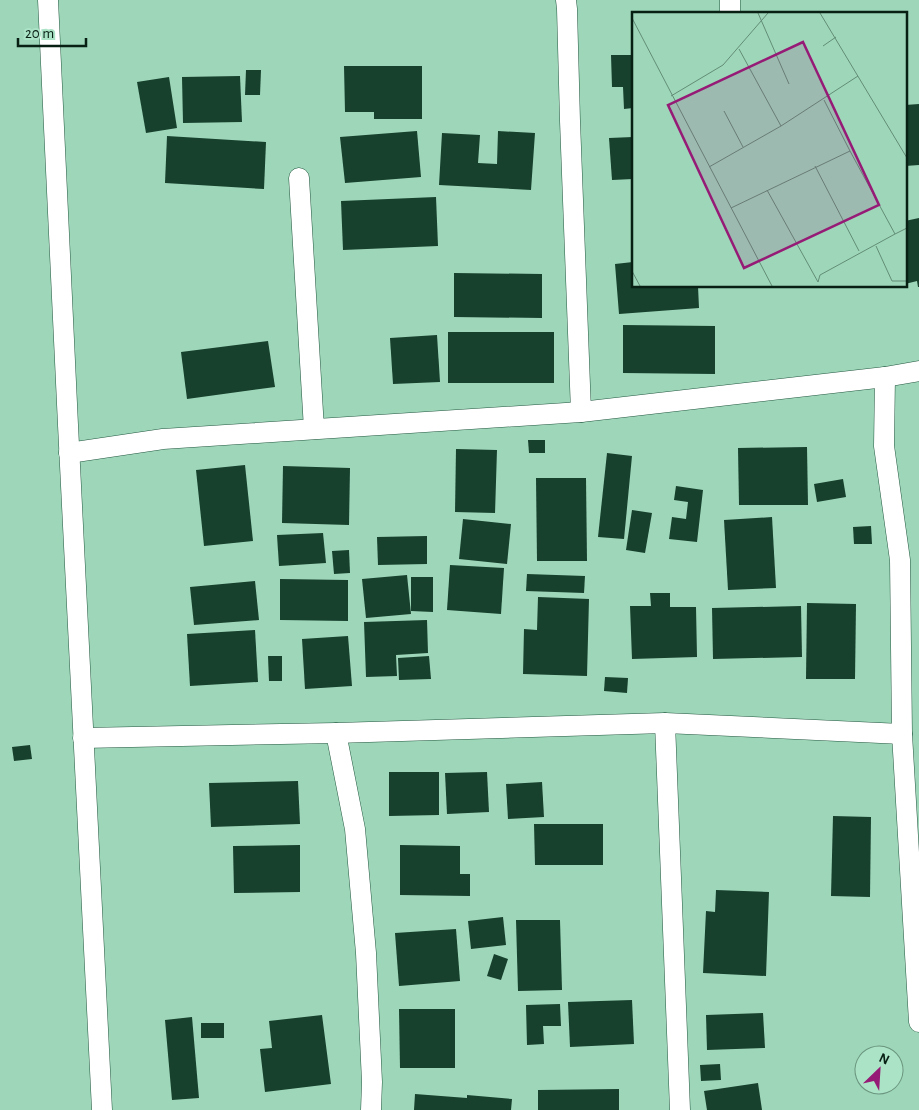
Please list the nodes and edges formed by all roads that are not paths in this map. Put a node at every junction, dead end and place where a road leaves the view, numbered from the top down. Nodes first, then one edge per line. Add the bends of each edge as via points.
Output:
1 (48, 0) edge
2 (566, 0) edge
3 (300, 178) dead end
4 (919, 370) edge
5 (885, 377) junction
6 (581, 412) junction
7 (314, 429) junction
8 (69, 453) junction
9 (665, 723) junction
10 (336, 733) junction
11 (902, 734) junction
12 (83, 738) junction
13 (919, 1022) edge
14 (102, 1110) edge
15 (371, 1110) edge
16 (680, 1110) edge

1 - 8 street
2 - 6 street
3 - 7 street
4 - 5 street
5 - 6 street
5 - 11 street via 884,446 900,560
6 - 7 street
7 - 8 street via 163,439
8 - 12 street
9 - 10 street
9 - 11 street
9 - 16 street
10 - 12 street
10 - 15 street via 355,829 366,953
11 - 13 street
12 - 14 street

